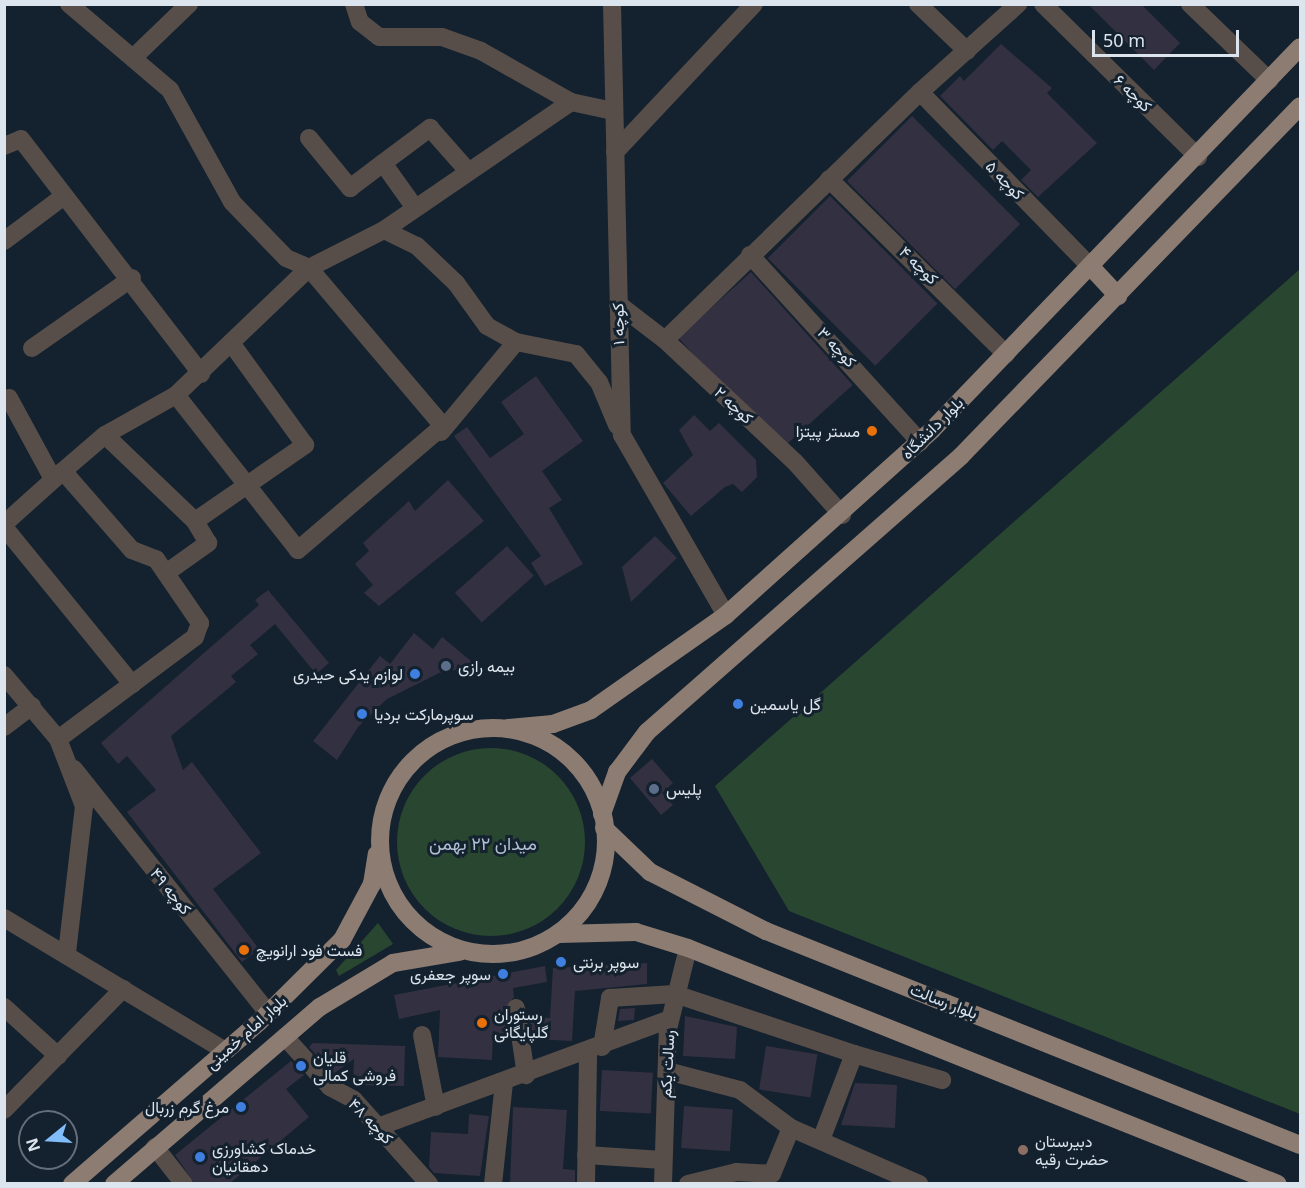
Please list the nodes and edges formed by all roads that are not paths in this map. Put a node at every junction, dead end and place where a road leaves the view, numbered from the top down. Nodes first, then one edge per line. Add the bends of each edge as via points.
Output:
1 (69, 4) edge
2 (189, 4) edge
3 (354, 4) edge
4 (612, 4) edge
5 (754, 4) edge
6 (918, 4) edge
7 (1018, 4) edge
8 (1043, 4) edge
9 (1190, 4) edge
10 (1300, 47) edge
11 (967, 51) junction
12 (135, 56) junction
13 (1269, 80) junction
14 (920, 92) junction
15 (571, 102) junction
16 (1300, 106) edge
17 (613, 111) junction
18 (309, 138) dead end
19 (4, 146) edge
20 (615, 152) junction
21 (1198, 157) junction
22 (383, 163) junction
23 (467, 170) junction
24 (830, 179) junction
25 (64, 196) junction
26 (415, 208) junction
27 (384, 230) junction
28 (4, 242) edge
29 (750, 255) junction
30 (1091, 267) junction
31 (309, 268) junction
32 (132, 278) junction
33 (1118, 296) junction
34 (618, 304) junction
35 (665, 340) junction
36 (516, 342) junction
37 (232, 344) junction
38 (32, 348) dead end
39 (1006, 354) junction
40 (201, 374) junction
41 (176, 395) junction
42 (9, 398) dead end
43 (441, 432) junction
44 (105, 435) junction
45 (622, 435) junction
46 (920, 441) junction
47 (58, 475) junction
48 (245, 485) junction
49 (842, 515) junction
50 (195, 521) junction
51 (4, 525) edge
52 (166, 573) junction
53 (726, 615) junction
54 (4, 675) edge
55 (132, 684) junction
56 (32, 706) junction
57 (4, 727) edge
58 (508, 728) junction
59 (58, 739) junction
60 (74, 770) junction
61 (603, 821) junction
62 (378, 849) junction
63 (4, 918) edge
64 (559, 934) junction
65 (688, 948) junction
66 (461, 951) junction
67 (67, 953) junction
68 (123, 989) junction
69 (675, 994) junction
70 (4, 1007) edge
71 (516, 1008) dead end
72 (268, 1013) junction
73 (670, 1019) junction
74 (422, 1035) dead end
75 (285, 1038) junction
76 (595, 1050) junction
77 (225, 1051) junction
78 (854, 1054) junction
79 (58, 1056) junction
80 (667, 1071) junction
81 (526, 1075) junction
82 (942, 1080) dead end
83 (504, 1083) junction
84 (7, 1103) edge
85 (436, 1107) junction
86 (378, 1127) junction
87 (791, 1128) junction
88 (821, 1140) junction
89 (1300, 1145) edge
90 (155, 1147) junction
91 (402, 1154) junction
92 (586, 1155) junction
93 (663, 1160) junction
94 (72, 1184) edge
95 (114, 1184) edge
96 (184, 1184) edge
97 (410, 1184) edge
98 (429, 1184) edge
99 (493, 1184) edge
100 (586, 1184) edge
101 (663, 1184) edge
102 (688, 1184) edge
103 (920, 1184) edge
104 (1278, 1184) edge

1 - 12 street
2 - 12 street
3 - 15 street via 360,22 379,37 442,37
4 - 17 street, کوچه ۱
5 - 20 street
6 - 11 street
7 - 11 street
8 - 21 street, کوچه ۶
9 - 13 street
10 - 13 main road, بلوار دانشگاه
11 - 14 street
12 - 31 street via 170,90 232,202 286,258
13 - 21 main road, بلوار دانشگاه
14 - 24 street
14 - 30 street, کوچه ۵
15 - 17 street
15 - 23 street
16 - 33 main road
17 - 20 street, کوچه ۱
18 - 22 street via 350,188
19 - 25 street via 21,139
20 - 34 street, کوچه ۱
21 - 30 main road, بلوار دانشگاه
22 - 23 street via 430,128
22 - 26 street
23 - 26 street
24 - 29 street
24 - 39 street, کوچه ۴
25 - 28 street
25 - 32 street
26 - 27 street
27 - 31 street
27 - 36 street via 417,246 456,283 487,326
29 - 35 street
29 - 46 street, کوچه ۳
30 - 33 main road
30 - 39 main road, بلوار دانشگاه
31 - 37 street
31 - 43 street via 440,417
32 - 38 street
32 - 40 street
33 - 61 main road via 961,456 647,732 617,772
34 - 35 street, کوچه ۲
34 - 45 street, کوچه ۱
35 - 49 street, کوچه ۲ via 795,462
36 - 43 street
36 - 45 street via 576,354 599,382
37 - 40 street
37 - 48 street via 305,446
39 - 46 main road, بلوار دانشگاه
40 - 41 street
41 - 44 street
41 - 48 street
42 - 47 street
43 - 48 street via 305,549 291,546
44 - 47 street
44 - 50 street
45 - 53 street, کوچه ۱
46 - 49 main road, بلوار دانشگاه
47 - 51 street
47 - 52 street via 132,550 156,559
48 - 50 street
49 - 53 main road, بلوار دانشگاه
50 - 52 street via 208,543
51 - 55 street
52 - 55 street via 200,631
53 - 58 main road, بلوار دانشگاه via 591,710 553,724
54 - 56 street
55 - 59 street
56 - 57 street
56 - 59 street
58 - 61 main road via 541,737 568,756 590,780
58 - 62 main road via 473,729 442,739 414,759 392,785
59 - 60 street
60 - 67 street via 84,806
60 - 72 street, کوچه ۴۹
61 - 64 main road via 607,849 600,880 583,912
61 - 89 main road, بلوار رسالت via 650,872 766,932
62 - 66 main road via 404,915 428,936
62 - 72 main road, بلوار امام خمینی via 372,884 342,940
63 - 67 street
64 - 65 main road via 636,932
64 - 66 main road via 528,950 493,956
65 - 69 street, رسالت یکم
65 - 104 main road
66 - 75 main road, بلوار امام خمینی via 393,963 320,1007
67 - 68 street
68 - 77 street
68 - 79 street
69 - 73 street, رسالت یکم
69 - 76 street via 610,998
69 - 78 street
70 - 79 street
71 - 81 street
72 - 77 main road, بلوار امام خمینی
73 - 76 street
73 - 80 street, رسالت یکم
74 - 85 street
75 - 86 street, کوچه ۴۸
75 - 90 main road, بلوار امام خمینی
76 - 81 street
76 - 92 street
77 - 94 main road, بلوار امام خمینی
78 - 82 street
78 - 88 street
79 - 84 street
80 - 87 street via 740,1090
80 - 93 street, رسالت یکم
81 - 83 street
83 - 85 street
83 - 99 street
85 - 86 street
86 - 91 street, کوچه ۴۸
87 - 88 street
87 - 102 street via 772,1174 737,1172
88 - 103 street
90 - 95 main road, بلوار امام خمینی
90 - 96 street
91 - 97 street
91 - 98 street, کوچه ۴۸
92 - 93 street
92 - 100 street
93 - 101 street, رسالت یکم

